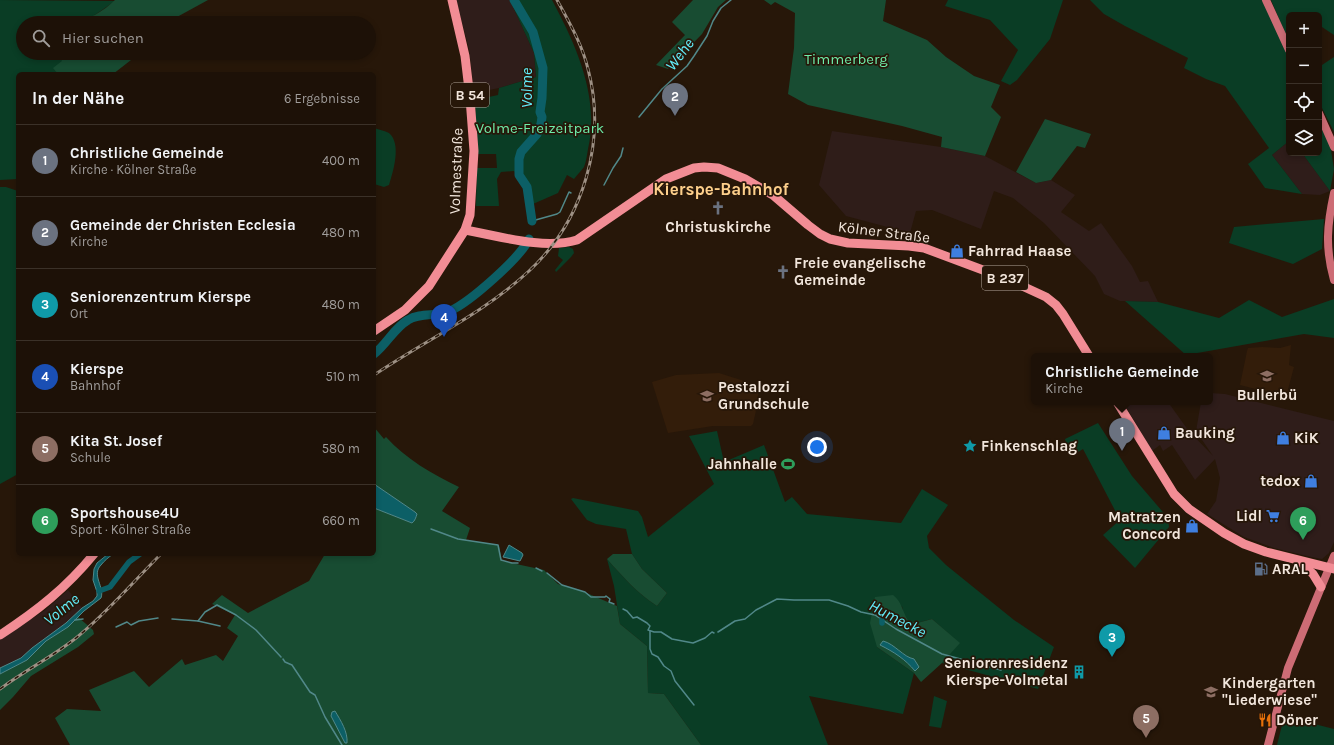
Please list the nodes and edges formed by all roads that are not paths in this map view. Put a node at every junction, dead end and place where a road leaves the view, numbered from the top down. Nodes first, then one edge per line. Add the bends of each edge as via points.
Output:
1 (452, 0) edge
2 (1266, 0) edge
3 (1288, 48) edge
4 (1322, 120) edge
5 (1334, 147) edge
6 (1334, 193) edge
7 (465, 230) junction
8 (1334, 280) edge
9 (376, 330) edge
10 (1087, 353) edge
11 (1119, 405) edge
12 (92, 556) edge
13 (1334, 556) edge
14 (1298, 560) junction
15 (1332, 568) edge
16 (1321, 587) junction
17 (0, 635) edge
18 (1268, 745) edge

1 - 7 main road, Volmestraße / B 54 via 466,56 474,151 470,215
2 - 3 main road
4 - 5 main road
6 - 8 main road via 1327,236
7 - 9 main road, Volmestraße / B 54 via 437,275 418,299
7 - 10 main road, Kölner Straße / B 237 via 526,241 566,244 577,240 666,180 694,168 718,168 745,179 773,195 808,225 830,239 848,243 924,248 1007,278 1046,297 1063,314
11 - 14 main road via 1174,494 1189,509 1244,544
12 - 17 main road via 63,588 33,613
13 - 15 main road
14 - 15 main road
14 - 16 main road via 1313,574
15 - 16 main road
16 - 18 main road via 1288,668

